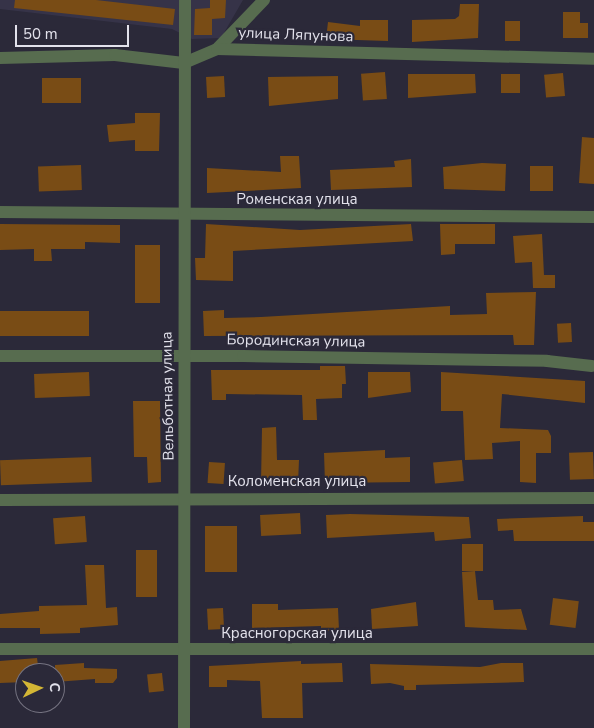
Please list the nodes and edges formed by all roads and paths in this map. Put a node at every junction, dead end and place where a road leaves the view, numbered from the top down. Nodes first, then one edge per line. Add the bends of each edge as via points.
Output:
1 (185, 0) edge
2 (264, 0) edge
3 (217, 49) junction
4 (0, 58) edge
5 (594, 59) edge
6 (184, 63) junction
7 (0, 212) edge
8 (184, 215) junction
9 (594, 217) edge
10 (0, 356) edge
11 (183, 356) junction
12 (592, 366) dead end
13 (185, 498) junction
14 (594, 498) edge
15 (0, 500) edge
16 (0, 649) edge
17 (594, 650) edge
18 (185, 651) junction
19 (184, 728) edge

1 - 6 street, Вельботная улица
2 - 3 street
3 - 5 street, улица Ляпунова
3 - 6 street, улица Ляпунова
4 - 6 street, улица Ляпунова via 115,55
6 - 8 street, Вельботная улица
7 - 8 street, Роменская улица
8 - 9 street, Роменская улица
8 - 11 street, Вельботная улица
10 - 11 street, Бородинская улица
11 - 12 street, Бородинская улица via 547,361
11 - 13 street, Вельботная улица
13 - 14 street, Коломенская улица
13 - 15 street, Коломенская улица
13 - 18 street, Вельботная улица
16 - 18 street, Красногорская улица
17 - 18 street, Красногорская улица
18 - 19 street, Вельботная улица

